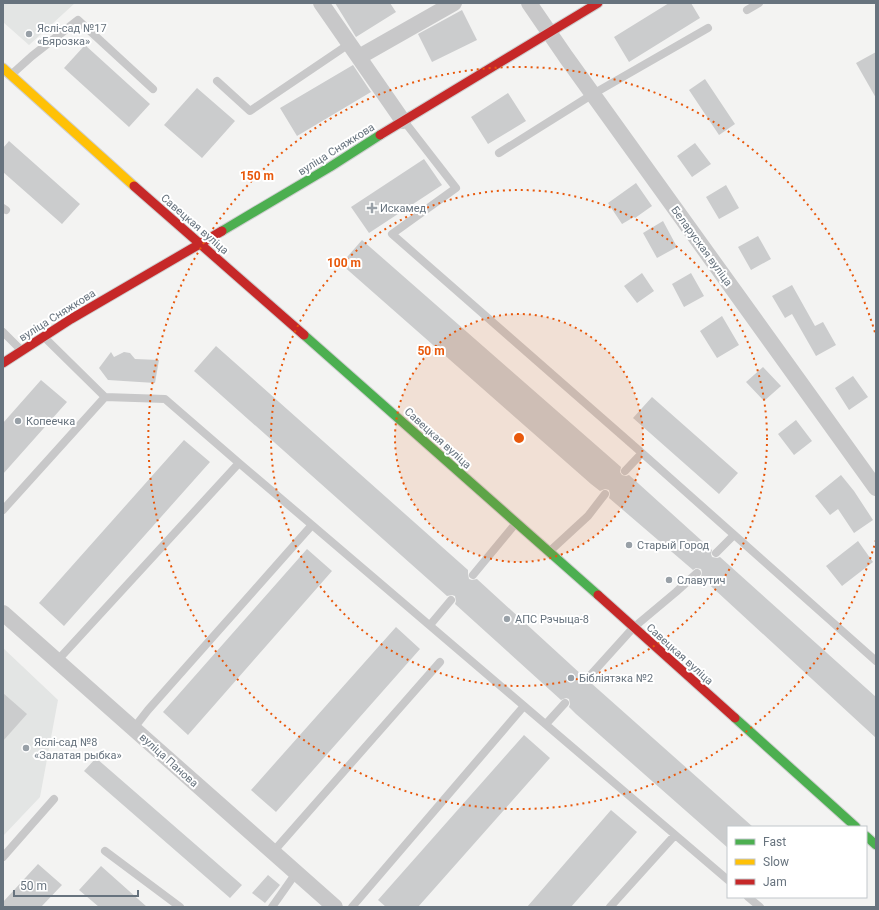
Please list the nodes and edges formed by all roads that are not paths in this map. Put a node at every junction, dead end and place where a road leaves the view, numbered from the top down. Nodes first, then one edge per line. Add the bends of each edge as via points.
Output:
1 (321, 3) edge
2 (454, 3) edge
3 (529, 3) edge
4 (598, 3) edge
5 (759, 3) edge
6 (747, 10) dead end
7 (708, 28) dead end
8 (548, 32) junction
9 (349, 44) junction
10 (359, 57) junction
11 (3, 68) edge
12 (11, 75) junction
13 (217, 81) dead end
14 (153, 89) dead end
15 (593, 94) junction
16 (403, 121) junction
17 (500, 153) dead end
18 (199, 243) junction
19 (3, 332) edge
20 (43, 337) junction
21 (21, 351) junction
22 (3, 363) edge
23 (105, 397) junction
24 (642, 453) junction
25 (239, 463) junction
26 (626, 471) dead end
27 (876, 488) edge
28 (605, 494) dead end
29 (3, 510) edge
30 (517, 523) junction
31 (312, 525) junction
32 (734, 535) junction
33 (549, 553) junction
34 (716, 553) dead end
35 (697, 573) dead end
36 (473, 575) dead end
37 (451, 600) dead end
38 (3, 613) edge
39 (430, 625) junction
40 (632, 628) junction
41 (57, 661) junction
42 (876, 661) edge
43 (440, 662) dead end
44 (587, 679) dead end
45 (565, 703) dead end
46 (524, 706) junction
47 (546, 724) junction
48 (134, 728) junction
49 (54, 799) dead end
50 (855, 826) edge
51 (675, 835) junction
52 (867, 837) edge
53 (876, 845) edge
54 (105, 851) dead end
55 (273, 852) junction
56 (3, 857) edge
57 (296, 872) junction
58 (727, 879) edge
59 (750, 902) edge
60 (180, 907) edge
61 (272, 907) edge
62 (335, 907) edge
63 (352, 907) edge
64 (610, 907) edge
65 (760, 907) edge

1 - 9 street
2 - 10 street
3 - 8 street, Беларуская вуліца
4 - 8 street, вуліца Сняжкова
5 - 6 lane
7 - 15 lane
8 - 15 street, Беларуская вуліца
8 - 16 street, вуліца Сняжкова
9 - 10 street
9 - 13 lane via 250,111
10 - 16 street
11 - 12 street, Савецкая вуліца
12 - 14 lane via 78,20
12 - 18 street, Савецкая вуліца
15 - 17 lane
15 - 27 street, Беларуская вуліца
16 - 18 street, вуліца Сняжкова via 330,167
16 - 24 lane via 456,188 392,234
18 - 20 street, вуліца Сняжкова
18 - 30 street, Савецкая вуліца
19 - 21 lane
20 - 21 street, вуліца Сняжкова
20 - 23 lane
21 - 22 street, вуліца Сняжкова
23 - 25 lane via 165,399
23 - 29 lane
24 - 26 lane
24 - 32 lane
25 - 31 lane
25 - 41 lane
28 - 33 lane via 588,516
30 - 33 street, Савецкая вуліца
30 - 36 lane
31 - 39 lane
31 - 48 lane
32 - 34 lane
32 - 42 lane
33 - 40 street, Савецкая вуліца
35 - 40 lane
37 - 39 lane
38 - 41 street, вуліца Панова
39 - 46 lane
40 - 44 lane
40 - 50 street, Савецкая вуліца
41 - 48 street, вуліца Панова
43 - 55 lane
45 - 47 lane
46 - 47 lane
46 - 63 lane
47 - 51 lane
48 - 55 street, вуліца Панова
49 - 56 lane
51 - 58 lane
51 - 64 lane
52 - 53 street
54 - 60 lane
55 - 57 street, вуліца Панова
57 - 61 lane
57 - 62 street, вуліца Панова
59 - 65 lane

